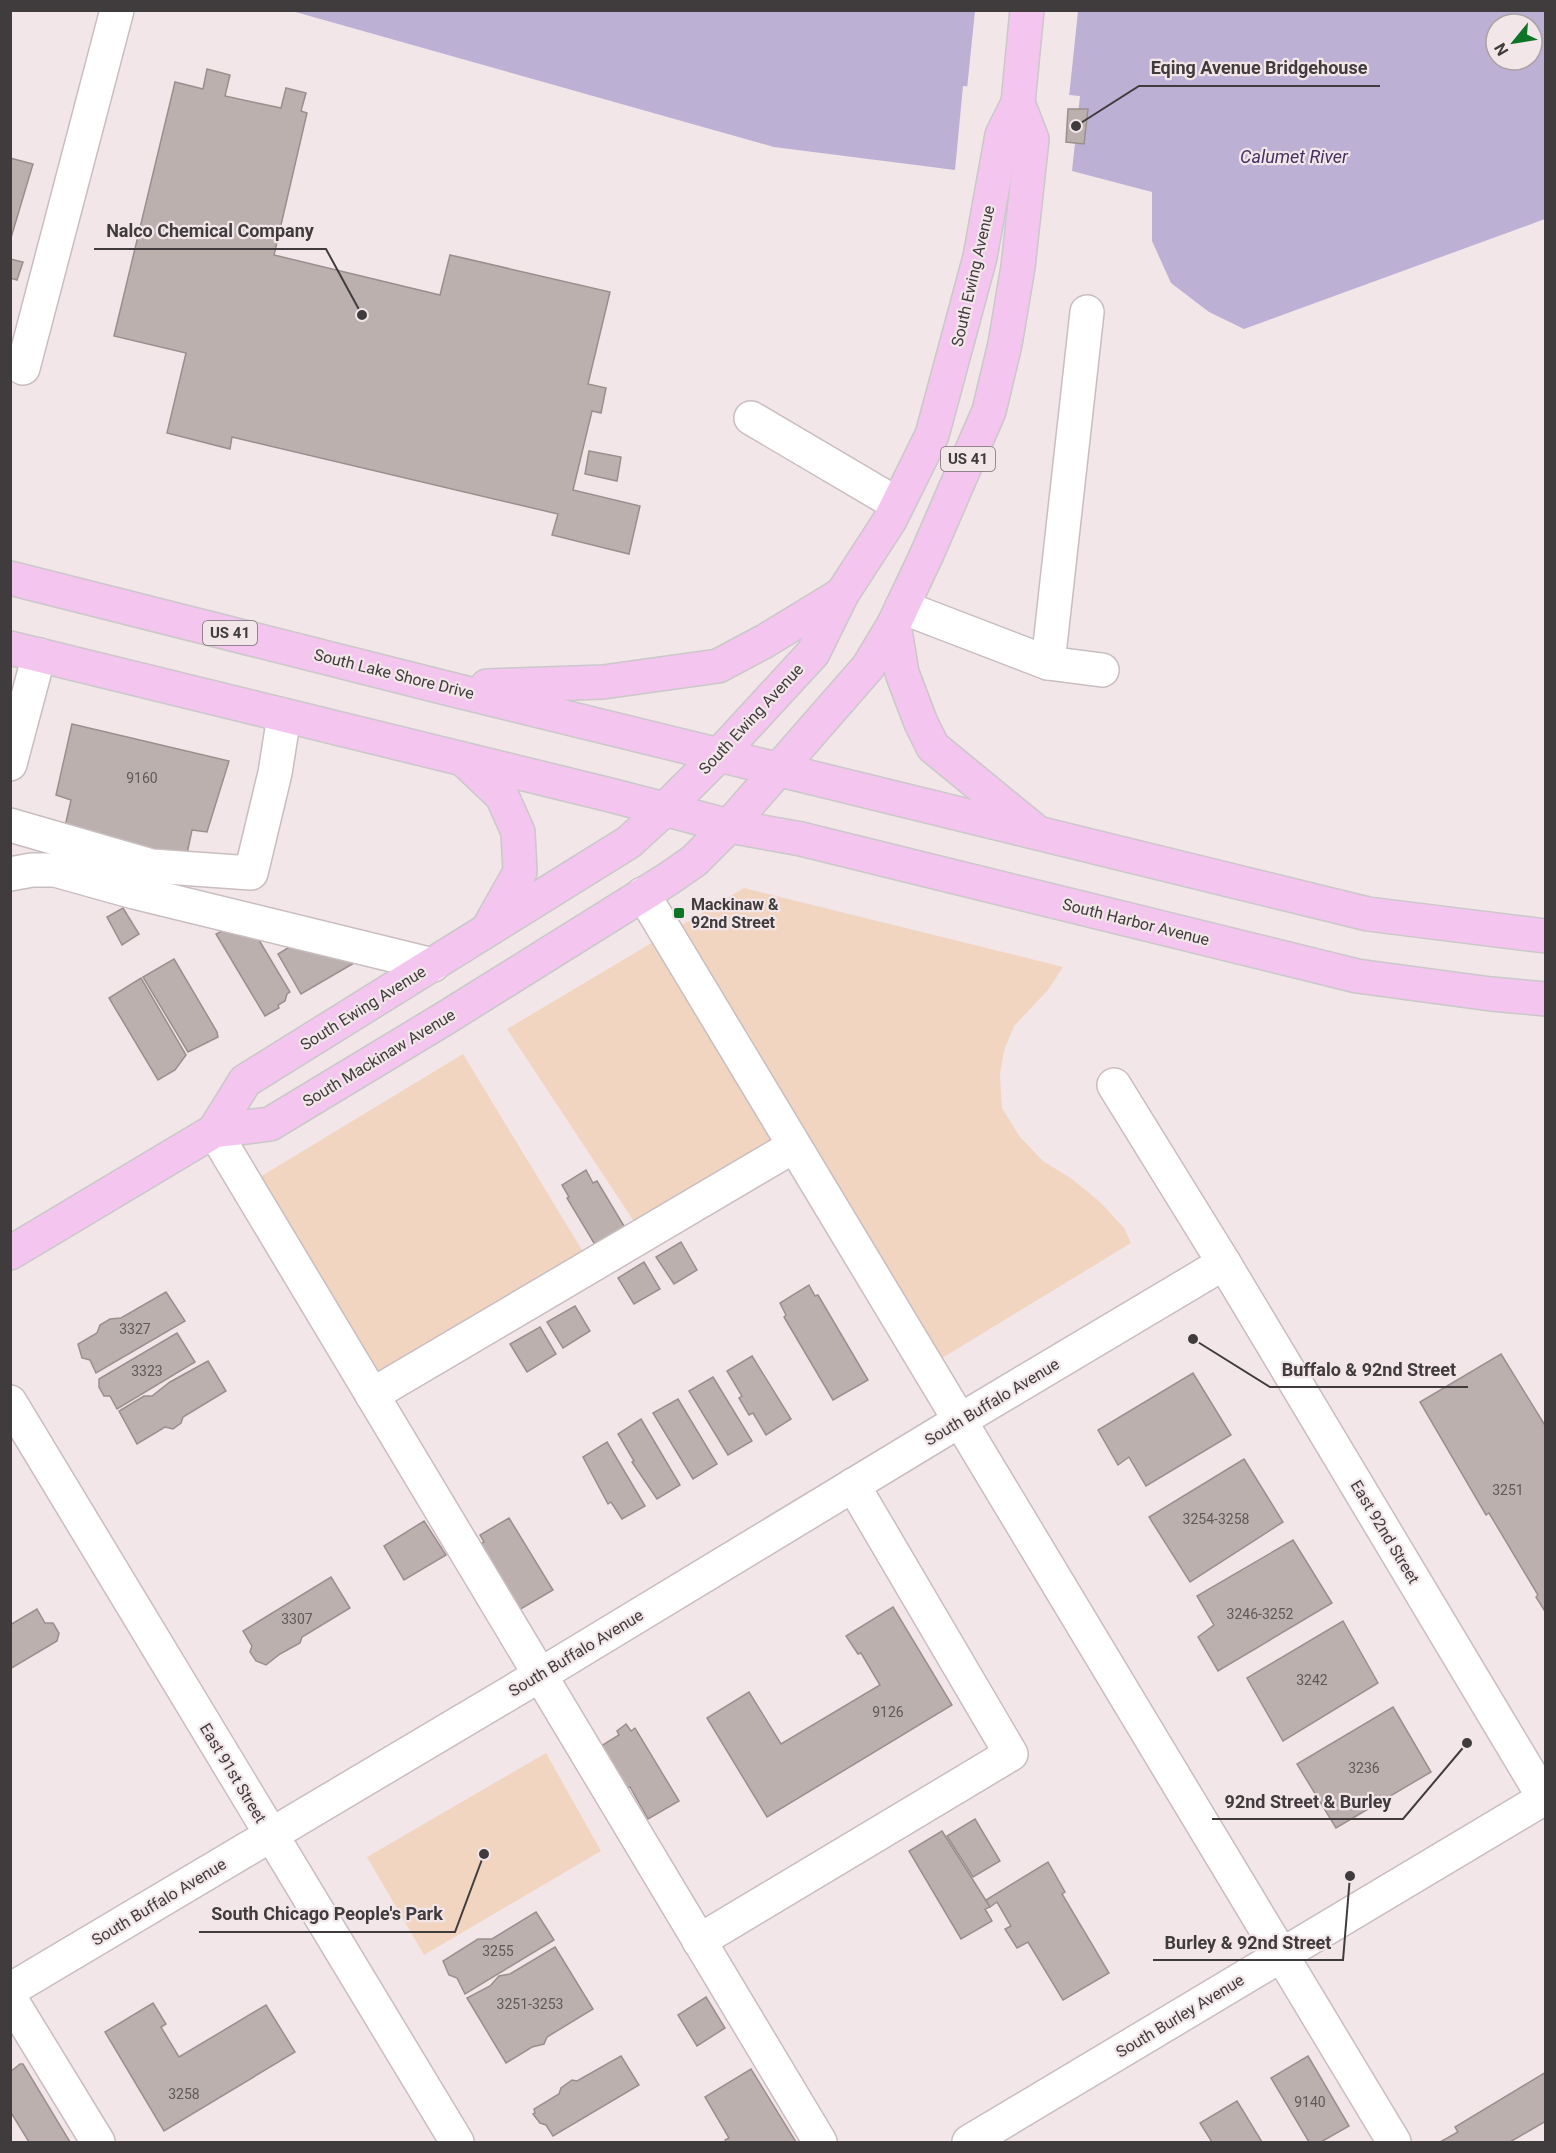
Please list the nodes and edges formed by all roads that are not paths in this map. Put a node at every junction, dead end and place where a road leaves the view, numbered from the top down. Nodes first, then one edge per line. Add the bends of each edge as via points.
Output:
1 (117, 10) edge
2 (1027, 10) edge
3 (1018, 103) junction
4 (1087, 312) dead end
5 (23, 369) dead end
6 (751, 418) dead end
7 (897, 504) junction
8 (10, 578) edge
9 (842, 594) junction
10 (898, 615) junction
11 (25, 652) edge
12 (1048, 663) junction
13 (1102, 670) dead end
14 (446, 688) junction
15 (284, 716) junction
16 (718, 754) junction
17 (463, 759) junction
18 (10, 764) edge
19 (778, 769) junction
20 (665, 809) junction
21 (10, 825) edge
22 (729, 826) junction
23 (1039, 834) junction
24 (10, 874) edge
25 (643, 894) junction
26 (487, 931) junction
27 (1545, 936) edge
28 (433, 965) junction
29 (1545, 999) edge
30 (1114, 1085) dead end
31 (214, 1131) junction
32 (794, 1146) junction
33 (10, 1254) edge
34 (1224, 1263) junction
35 (372, 1395) junction
36 (10, 1402) edge
37 (959, 1421) junction
38 (853, 1485) junction
39 (540, 1675) junction
40 (1545, 1799) edge
41 (271, 1836) junction
42 (699, 1941) junction
43 (1281, 1956) junction
44 (10, 1990) edge
45 (10, 1998) edge
46 (98, 2142) edge
47 (457, 2142) edge
48 (820, 2142) edge
49 (969, 2142) edge
50 (1394, 2142) edge

1 - 5 street
2 - 3 main road, South Ewing Avenue / US 41
3 - 7 main road, South Ewing Avenue / US 41 via 1002,135 980,257 932,435
3 - 10 main road, South Ewing Avenue / US 41 via 1032,139 1005,344 989,411
4 - 12 street
6 - 7 street
7 - 9 main road, South Ewing Avenue / US 41
8 - 14 main road, South Lake Shore Drive / US 41
9 - 14 main road via 718,666 603,682
9 - 16 main road, South Ewing Avenue / US 41 via 813,653
10 - 12 street
10 - 19 main road, South Ewing Avenue / US 41 via 868,667
10 - 23 main road via 902,673 933,747
11 - 15 main road
11 - 18 street
12 - 13 street
14 - 16 main road, South Lake Shore Drive / US 41
15 - 17 main road
15 - 21 street via 275,773 250,873 152,866
16 - 19 main road, South Lake Shore Drive / US 41
16 - 20 main road, South Ewing Avenue / US 41
17 - 20 main road
17 - 26 main road via 502,796 518,832 520,872
19 - 22 main road, South Ewing Avenue / US 41
19 - 23 main road
20 - 22 main road
20 - 26 main road, South Ewing Avenue / US 41 via 629,842
22 - 25 main road, South Mackinaw Avenue via 694,861
22 - 29 main road, South Harbor Avenue via 801,839 1357,976
23 - 27 main road via 1368,914
24 - 28 street via 55,870
25 - 31 main road, South Mackinaw Avenue via 270,1124
25 - 32 street
26 - 28 main road, South Ewing Avenue / US 41
28 - 31 main road, South Ewing Avenue / US 41 via 245,1081
30 - 34 street, East 92nd Street
31 - 33 main road, South Mackinaw Avenue
31 - 35 street
32 - 35 street
32 - 37 street
34 - 37 street, South Buffalo Avenue
34 - 40 street, East 92nd Street
35 - 39 street
36 - 41 street, East 91st Street
37 - 38 street, South Buffalo Avenue
37 - 43 street
38 - 39 street, South Buffalo Avenue
38 - 42 street via 1011,1754
39 - 41 street, South Buffalo Avenue
39 - 42 street
40 - 43 street, South Burley Avenue
41 - 44 street, South Buffalo Avenue
41 - 47 street, East 91st Street
42 - 48 street
43 - 49 street, South Burley Avenue
43 - 50 street
45 - 46 street

